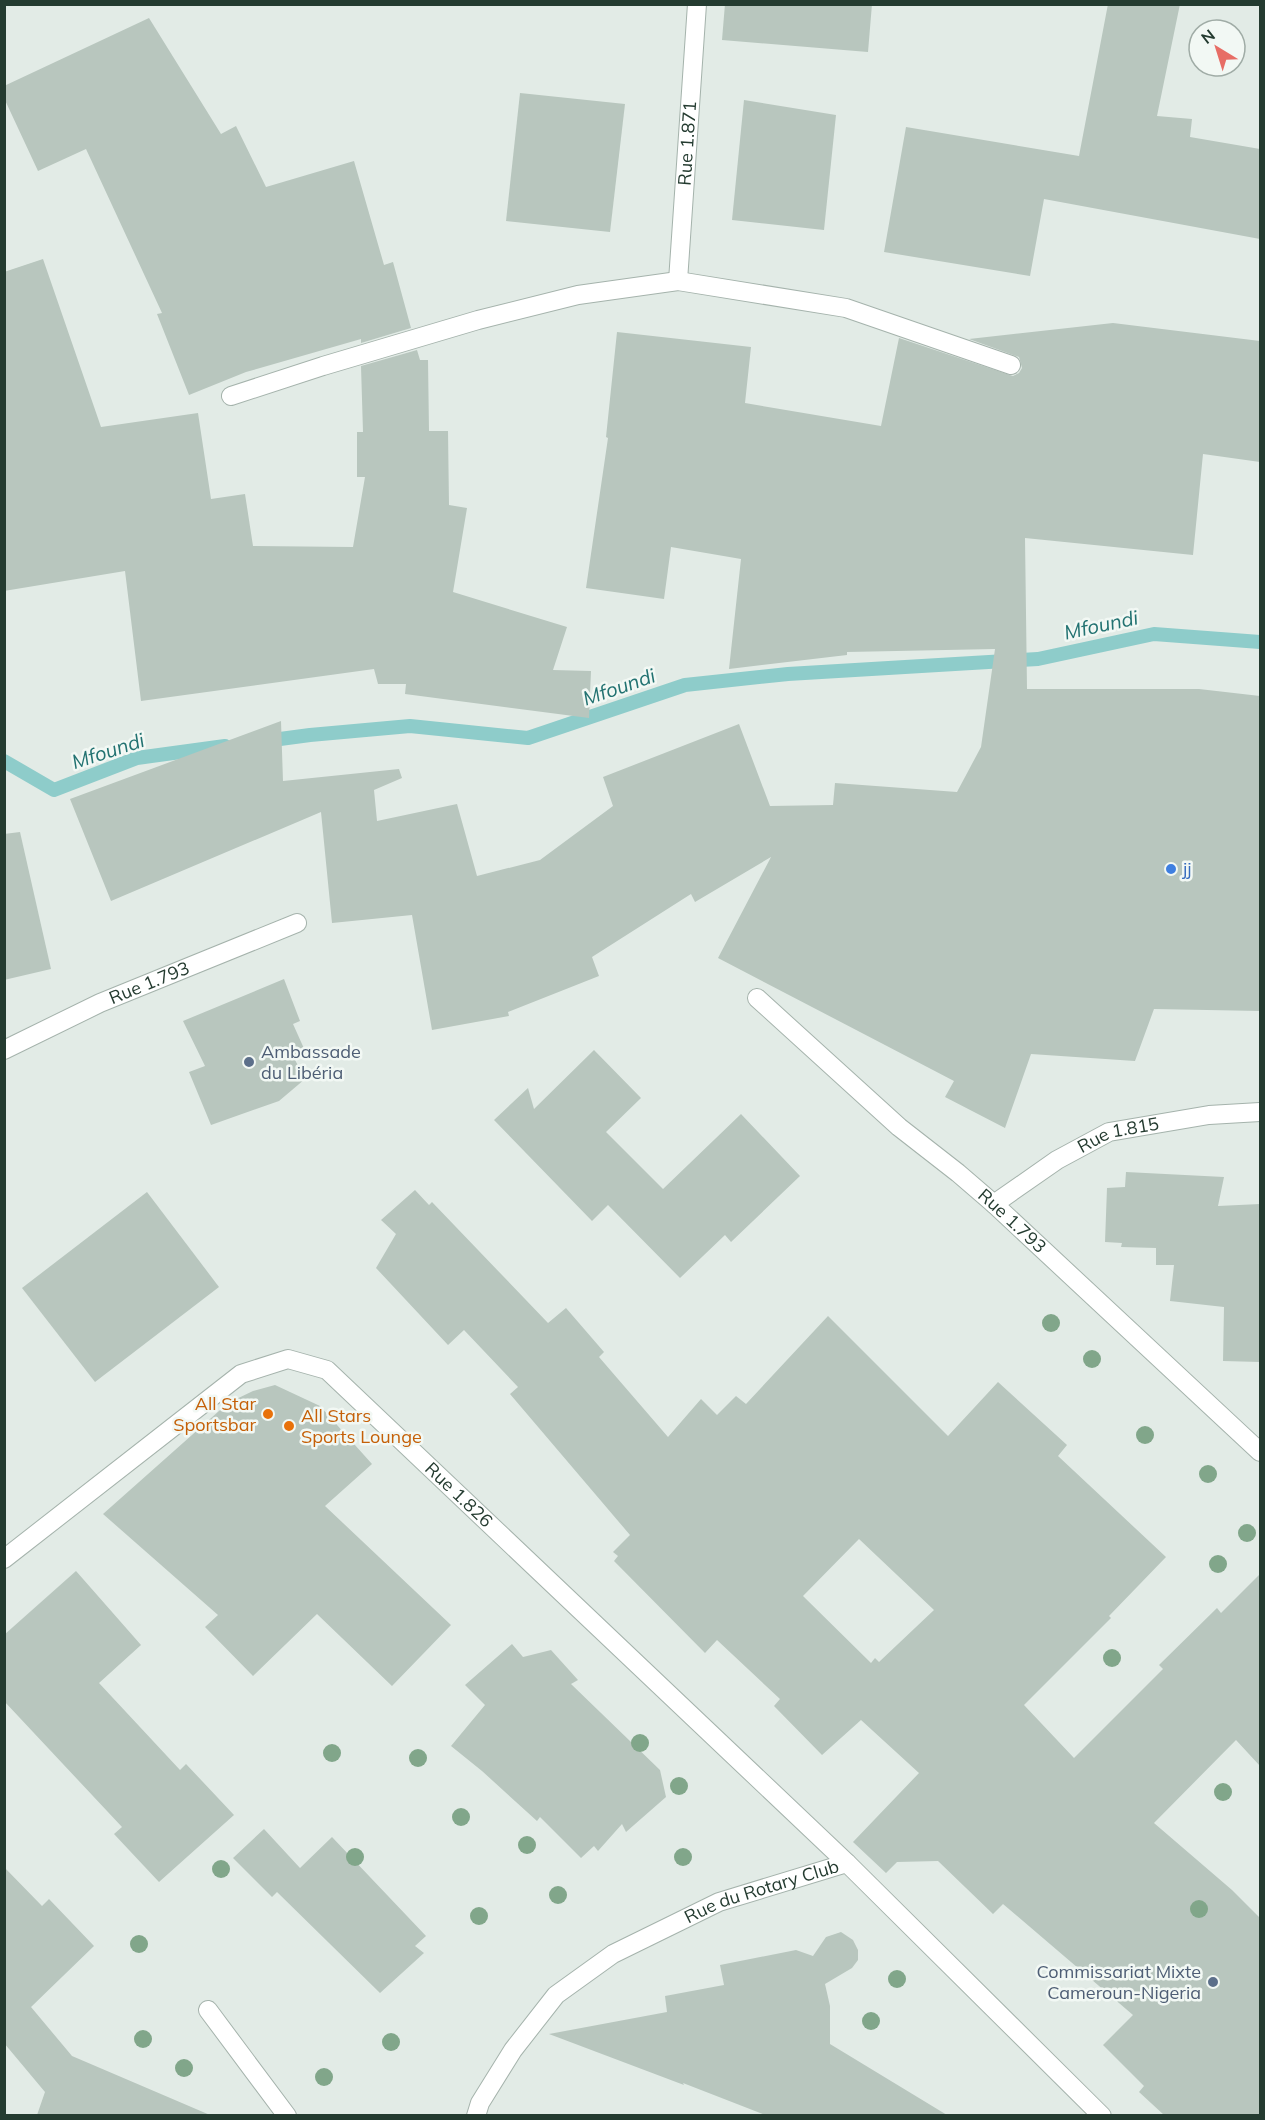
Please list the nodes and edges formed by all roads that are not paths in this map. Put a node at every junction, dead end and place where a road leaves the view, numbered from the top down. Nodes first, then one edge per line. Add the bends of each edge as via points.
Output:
1 (697, 4) edge
2 (678, 281) junction
3 (1011, 365) dead end
4 (231, 396) dead end
5 (297, 923) dead end
6 (756, 998) dead end
7 (4, 1050) edge
8 (1260, 1112) edge
9 (994, 1204) junction
10 (1260, 1452) edge
11 (4, 1559) edge
12 (847, 1863) junction
13 (208, 2010) dead end
14 (287, 2115) edge
15 (476, 2115) edge
16 (1102, 2115) edge

1 - 2 street, Rue 1.871
2 - 3 street via 846,308
2 - 4 street via 567,297 378,349
5 - 7 street, Rue 1.793 via 100,1004
6 - 9 street, Rue 1.793 via 899,1127
8 - 9 street, Rue 1.815 via 1209,1115 1110,1132 1057,1160
9 - 10 street, Rue 1.793
11 - 12 street, Rue 1.826 via 241,1374 288,1359 327,1370
12 - 15 street, Rue du Rotary Club via 719,1902 613,1954 556,1995 513,2050
12 - 16 street, Rue du Rotary Club
13 - 14 street

